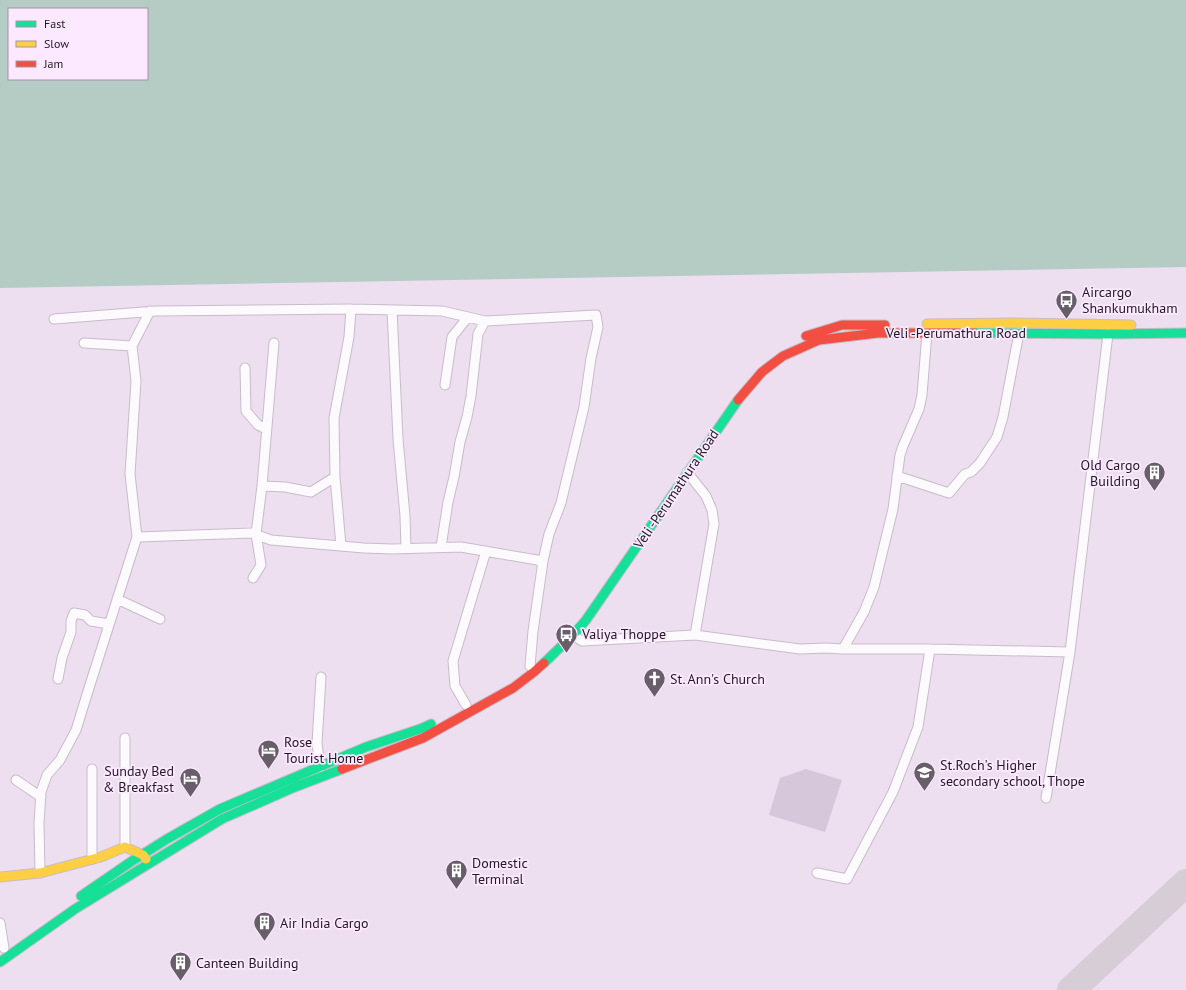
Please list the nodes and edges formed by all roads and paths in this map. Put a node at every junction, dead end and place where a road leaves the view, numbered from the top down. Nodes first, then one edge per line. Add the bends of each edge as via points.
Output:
1 (351, 309) junction
2 (392, 310) junction
3 (150, 311) junction
4 (468, 317) junction
5 (54, 318) dead end
6 (485, 321) junction
7 (1186, 326) edge
8 (927, 333) junction
9 (1019, 333) junction
10 (1186, 333) edge
11 (1108, 334) junction
12 (84, 343) dead end
13 (274, 344) dead end
14 (132, 346) junction
15 (246, 368) dead end
16 (444, 385) dead end
17 (266, 429) junction
18 (702, 436) dead end
19 (683, 467) junction
20 (897, 476) junction
21 (335, 477) junction
22 (262, 486) junction
23 (256, 534) junction
24 (137, 537) junction
25 (341, 546) junction
26 (441, 547) junction
27 (406, 548) junction
28 (486, 551) junction
29 (622, 552) dead end
30 (543, 561) junction
31 (253, 578) dead end
32 (117, 599) junction
33 (160, 619) dead end
34 (109, 624) junction
35 (569, 634) junction
36 (695, 635) junction
37 (843, 649) junction
38 (930, 649) junction
39 (1070, 652) junction
40 (530, 666) junction
41 (321, 677) dead end
42 (58, 679) dead end
43 (466, 705) junction
44 (125, 738) dead end
45 (371, 746) junction
46 (375, 757) junction
47 (320, 768) junction
48 (92, 769) dead end
49 (16, 780) dead end
50 (41, 797) junction
51 (1046, 798) dead end
52 (125, 847) junction
53 (143, 855) junction
54 (92, 859) junction
55 (149, 863) junction
56 (40, 873) junction
57 (817, 873) dead end
58 (0, 877) edge
59 (0, 922) edge
60 (2, 950) edge
61 (0, 962) edge

1 - 2 street
1 - 3 street
1 - 21 street via 350,337 334,418
2 - 4 street via 442,311
2 - 27 street
3 - 5 street
3 - 14 street
4 - 6 street
4 - 16 street via 452,337
6 - 26 street via 478,334 471,396
6 - 30 street via 596,316 598,327 584,406 562,497
7 - 18 main road via 1012,323 842,325 813,333 768,359 734,391
8 - 9 main road, Veli -Perumathura Road
8 - 19 main road, Veli -Perumathura Road via 878,333 819,340 783,356 762,372 741,395
8 - 20 street via 919,409 900,455
9 - 11 main road, Veli -Perumathura Road
9 - 20 street via 1004,417 997,437 980,463 965,474 948,493
10 - 11 main road, Veli -Perumathura Road
11 - 39 street
12 - 14 street
13 - 17 street
14 - 24 street via 136,381 130,474
15 - 17 street via 246,411 258,425
17 - 22 street
19 - 35 main road, Veli -Perumathura Road via 586,620
19 - 36 street via 706,496 714,524
20 - 37 street via 893,509 874,587 864,612
21 - 22 street via 312,492
21 - 25 street
22 - 23 street
23 - 24 street
23 - 25 street via 271,540
23 - 31 street via 261,565
24 - 32 street
25 - 27 street
26 - 27 street
26 - 28 street
28 - 30 street
28 - 43 street via 454,661 455,686
29 - 35 main road
30 - 40 street
32 - 33 street
32 - 34 street
34 - 42 street via 91,621 85,615 74,613
34 - 50 street via 76,730 60,760 47,775
35 - 36 street via 582,641
35 - 40 main road
35 - 46 main road, Veli -Perumathura Road via 534,672 512,688 424,738
36 - 37 street via 800,649
37 - 38 street
38 - 39 street
38 - 57 street via 918,727 893,792 847,879
39 - 51 street
40 - 43 main road via 517,677
41 - 47 street via 317,743
43 - 45 main road via 420,730
44 - 52 street
45 - 46 main road
45 - 47 main road
46 - 55 main road, Veli -Perumathura Road via 295,787 222,819
47 - 53 main road via 220,808
48 - 54 street
49 - 50 street
50 - 56 street
52 - 53 main road
52 - 54 main road
53 - 55 main road
53 - 60 main road
54 - 56 main road
55 - 61 main road, Veli -Perumathura Road via 75,909
56 - 58 main road
59 - 60 street

